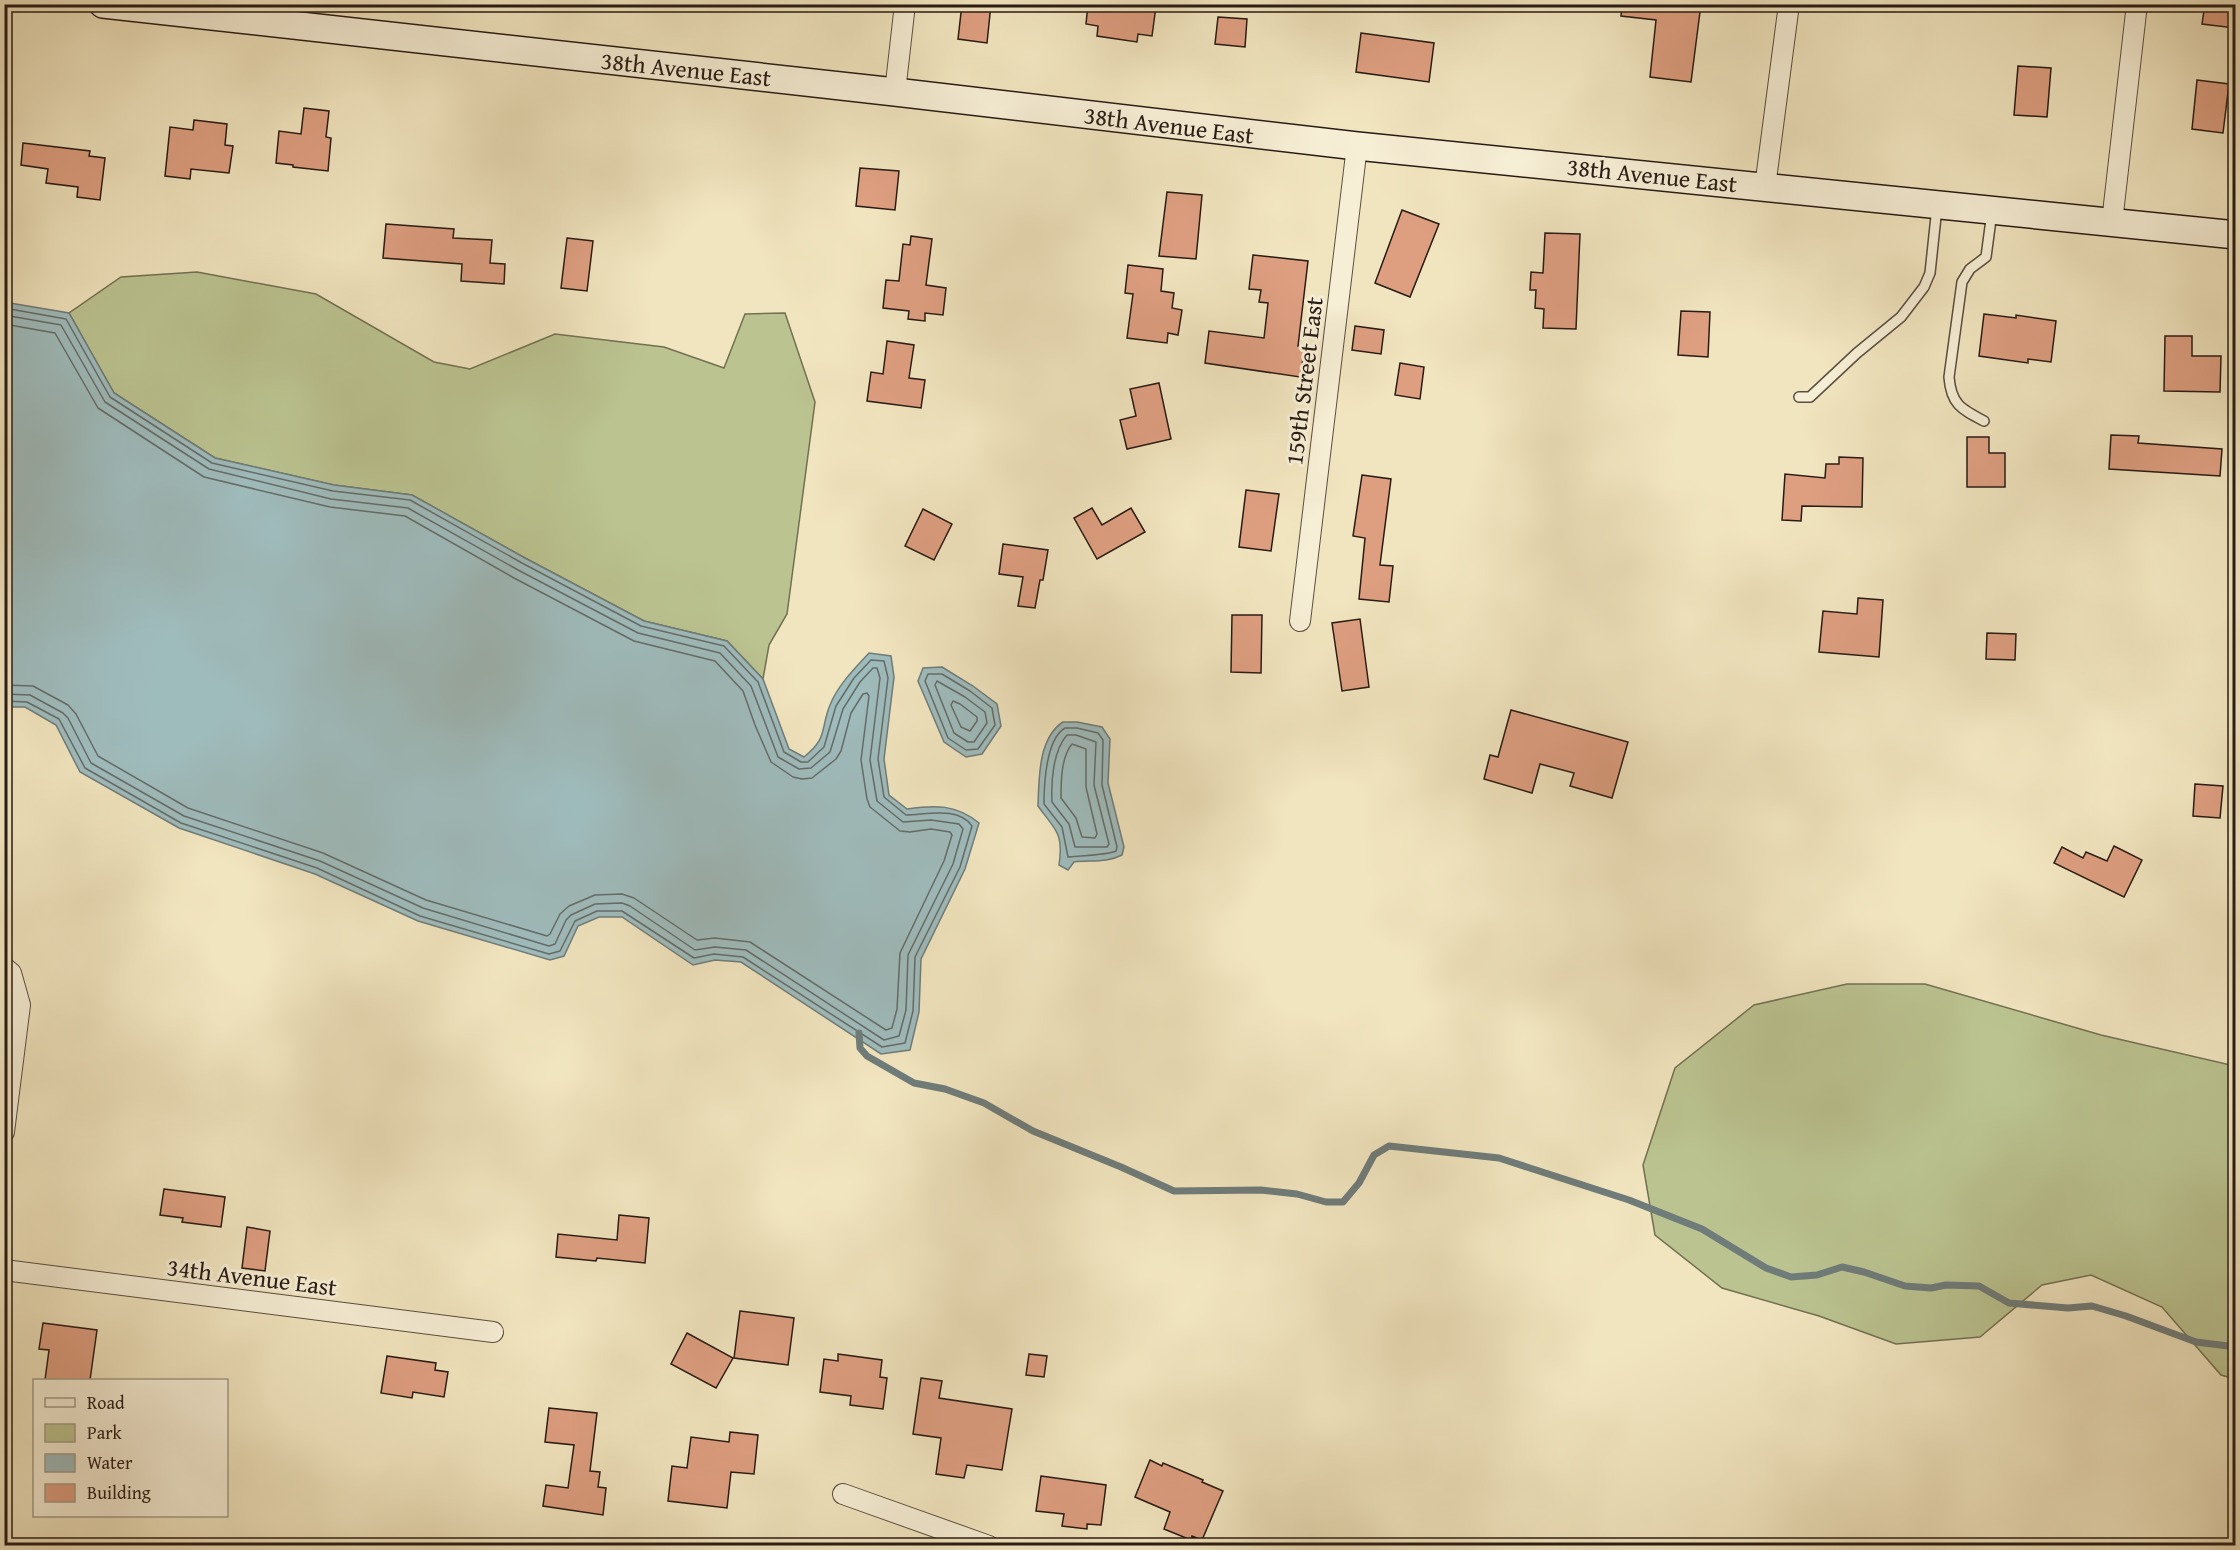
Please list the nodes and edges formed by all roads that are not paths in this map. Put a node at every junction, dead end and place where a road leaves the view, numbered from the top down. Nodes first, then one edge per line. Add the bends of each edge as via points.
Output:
1 (103, 4) edge
2 (905, 4) edge
3 (1789, 4) edge
4 (2137, 4) edge
5 (895, 92) junction
6 (1358, 146) junction
7 (1766, 187) junction
8 (1937, 204) junction
9 (1992, 210) junction
10 (2112, 222) junction
11 (2235, 235) edge
12 (1799, 397) dead end
13 (1984, 421) dead end
14 (1300, 621) dead end
15 (6, 968) edge
16 (4, 1132) edge
17 (4, 1270) edge
18 (493, 1332) dead end
19 (843, 1494) dead end
20 (989, 1545) edge

1 - 5 street, 38th Avenue East
2 - 5 street
3 - 7 street
4 - 10 street
5 - 6 street, 38th Avenue East
6 - 7 street, 38th Avenue East
6 - 14 street, 159th Street East
7 - 8 street, 38th Avenue East
8 - 9 street, 38th Avenue East
8 - 12 lane via 1930,273 1924,287 1901,317 1810,397
9 - 10 street, 38th Avenue East
9 - 13 lane via 1986,257 1970,269 1962,282 1949,377 1957,405
10 - 11 street, 38th Avenue East
15 - 16 street via 20,1005
17 - 18 street, 34th Avenue East
19 - 20 street

